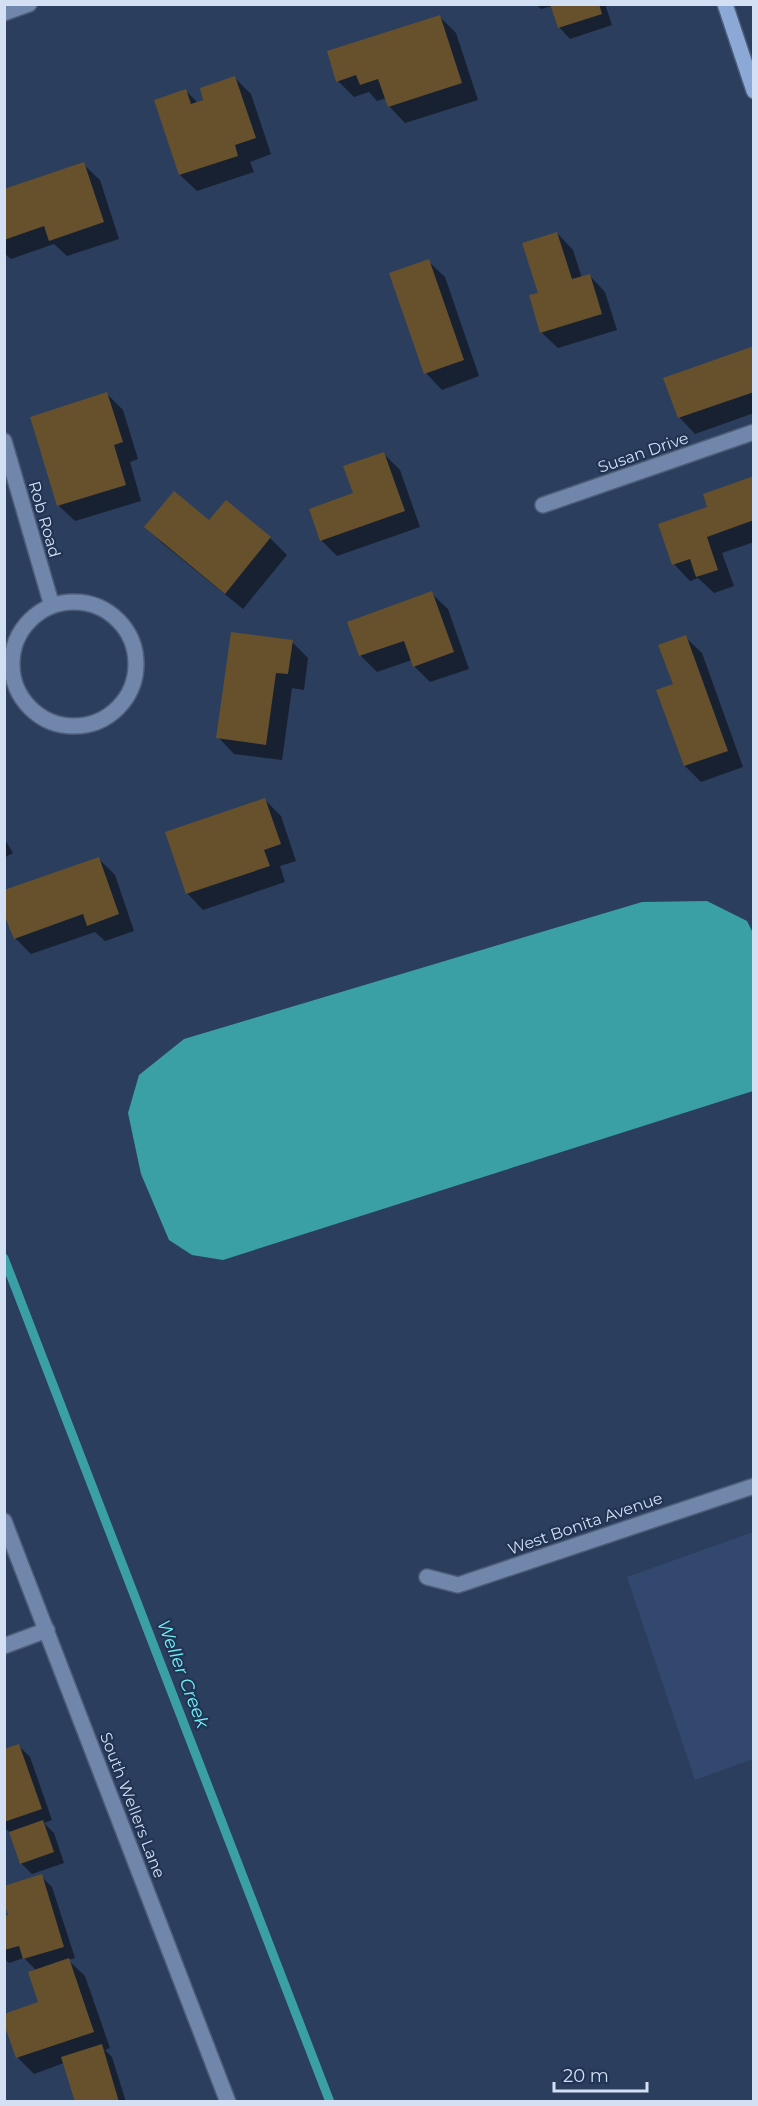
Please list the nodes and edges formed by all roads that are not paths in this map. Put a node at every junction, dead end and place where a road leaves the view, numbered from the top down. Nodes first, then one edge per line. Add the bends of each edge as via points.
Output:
1 (29, 4) edge
2 (725, 4) edge
3 (4, 13) edge
4 (753, 91) edge
5 (753, 432) edge
6 (4, 441) edge
7 (543, 505) dead end
8 (52, 606) junction
9 (753, 1486) edge
10 (4, 1521) edge
11 (427, 1577) dead end
12 (47, 1630) junction
13 (4, 1646) edge
14 (228, 2102) edge

1 - 3 street
2 - 4 main road
5 - 7 street, Susan Drive
6 - 8 street, Rob Road
8 - 8 street via 34,617 13,652 12,673 18,693 48,721 68,726 89,725 108,717 123,703 137,666 134,646 110,613 92,605
9 - 11 street, West Bonita Avenue via 458,1585
10 - 12 street, South Wellers Lane
12 - 13 street
12 - 14 street, South Wellers Lane

